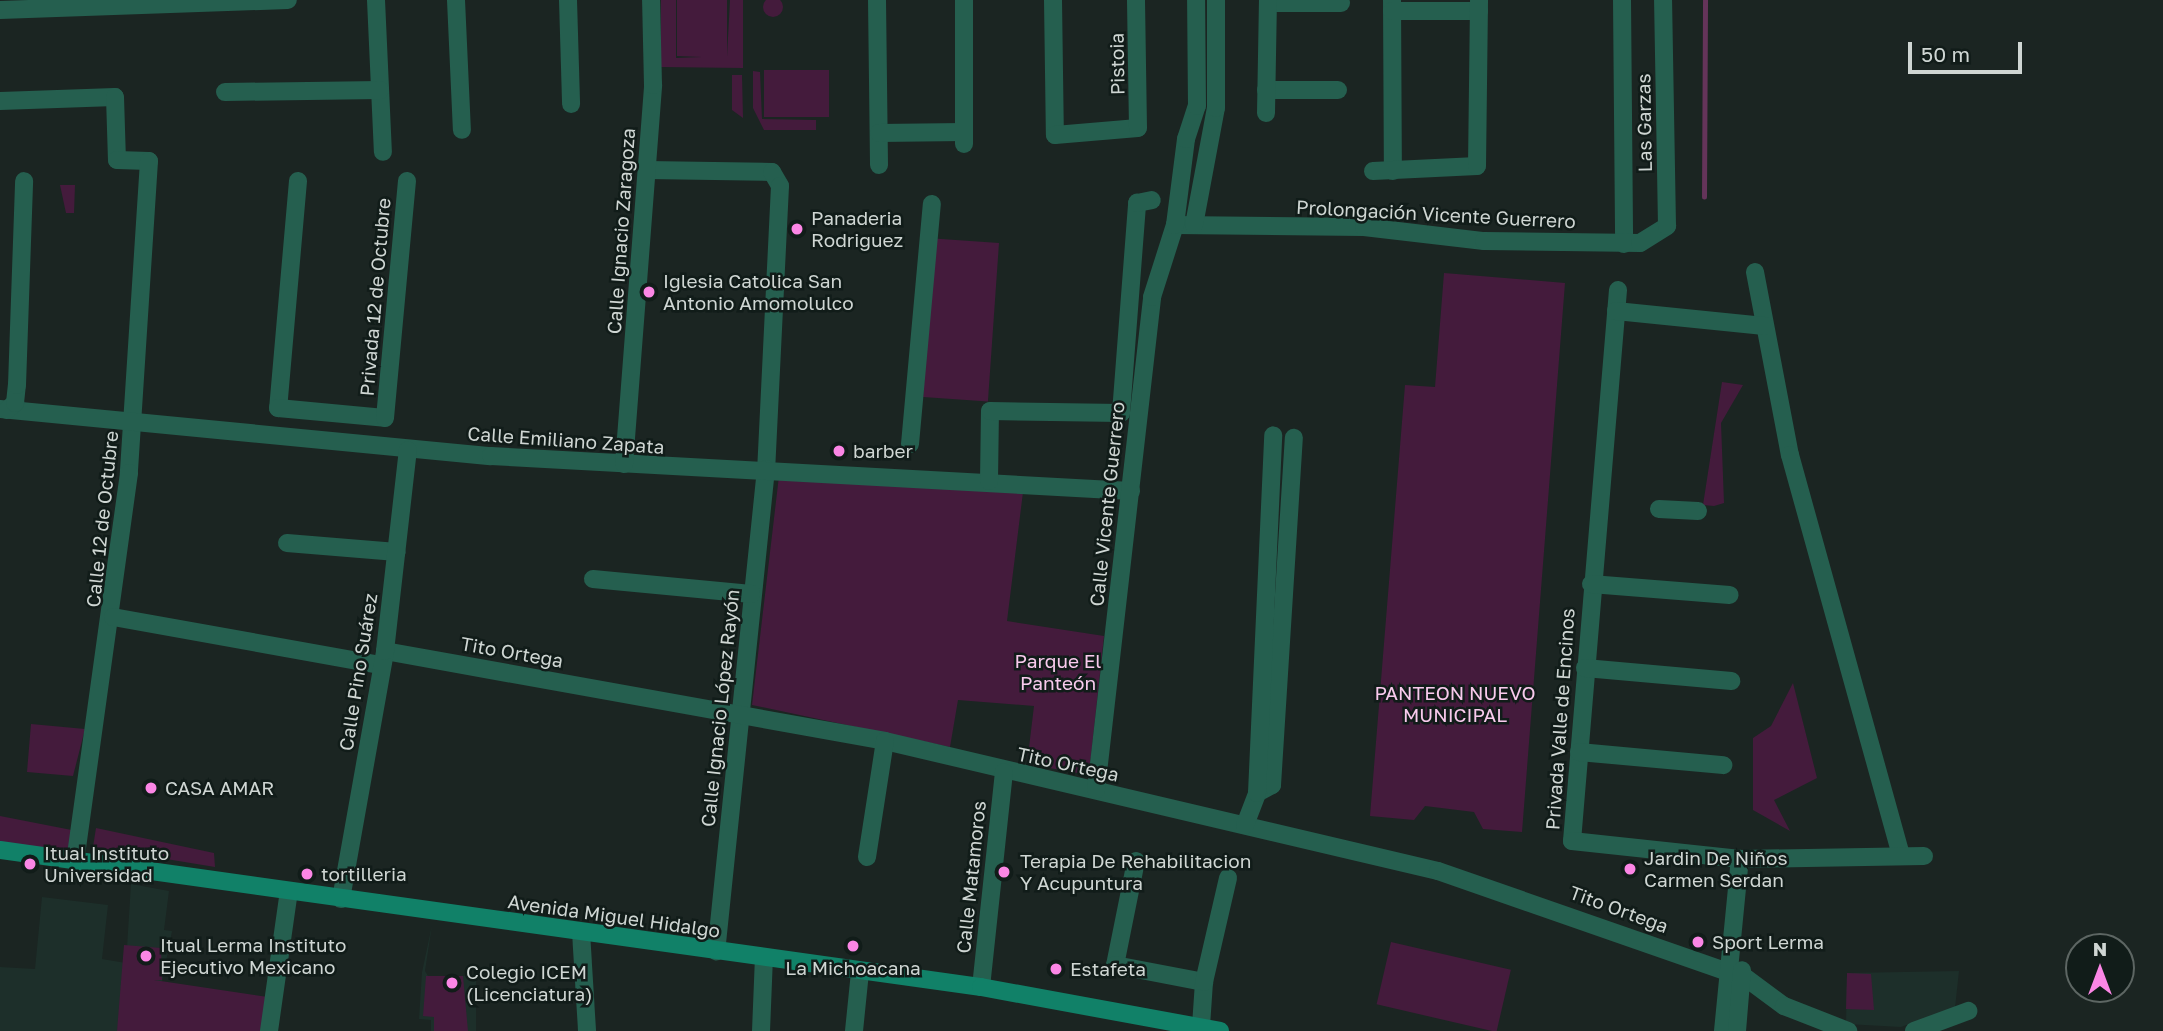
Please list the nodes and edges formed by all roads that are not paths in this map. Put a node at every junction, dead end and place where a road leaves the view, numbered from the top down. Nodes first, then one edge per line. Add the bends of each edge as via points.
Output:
1 (288, 0) edge
2 (376, 0) edge
3 (456, 0) edge
4 (568, 0) edge
5 (651, 0) edge
6 (877, 0) edge
7 (964, 0) edge
8 (1053, 0) edge
9 (1136, 0) edge
10 (1196, 0) edge
11 (1216, 0) edge
12 (1622, 0) edge
13 (1663, 0) edge
14 (151, 2) edge
15 (1268, 2) edge
16 (1341, 3) dead end
17 (1392, 6) edge
18 (1479, 6) edge
19 (0, 10) edge
20 (380, 90) junction
21 (1266, 90) junction
22 (1338, 90) dead end
23 (225, 92) dead end
24 (0, 101) edge
25 (571, 104) dead end
26 (1198, 106) junction
27 (1216, 108) junction
28 (1266, 113) dead end
29 (462, 130) dead end
30 (879, 133) junction
31 (383, 152) dead end
32 (1185, 154) junction
33 (1209, 158) junction
34 (879, 165) dead end
35 (647, 170) junction
36 (1373, 171) dead end
37 (1393, 171) junction
38 (24, 181) dead end
39 (298, 181) dead end
40 (407, 181) dead end
41 (1145, 202) dead end
42 (932, 204) dead end
43 (1175, 225) junction
44 (1194, 225) junction
45 (1652, 237) joint
46 (1624, 244) junction
47 (1755, 272) dead end
48 (1618, 290) dead end
49 (1616, 312) junction
50 (1763, 326) junction
51 (9, 374) edge
52 (3, 409) edge
53 (331, 413) junction
54 (132, 426) junction
55 (1273, 435) dead end
56 (1294, 438) dead end
57 (329, 442) junction
58 (910, 444) dead end
59 (408, 450) junction
60 (624, 464) junction
61 (766, 468) junction
62 (989, 481) junction
63 (1131, 491) junction
64 (1659, 509) dead end
65 (1699, 511) dead end
66 (287, 543) dead end
67 (397, 552) junction
68 (593, 579) dead end
69 (1591, 584) junction
70 (751, 594) junction
71 (1730, 595) dead end
72 (113, 617) junction
73 (383, 658) junction
74 (1585, 668) junction
75 (1731, 681) dead end
76 (741, 712) junction
77 (885, 741) junction
78 (1579, 752) junction
79 (1723, 765) dead end
80 (1004, 772) junction
81 (1096, 790) junction
82 (1256, 793) junction
83 (1245, 825) junction
84 (0, 850) edge
85 (1901, 855) junction
86 (1924, 856) dead end
87 (867, 857) dead end
88 (1740, 859) junction
89 (1136, 861) dead end
90 (75, 862) junction
91 (1228, 878) dead end
92 (289, 891) junction
93 (341, 899) junction
94 (581, 932) junction
95 (716, 951) junction
96 (764, 957) junction
97 (860, 972) junction
98 (1737, 975) junction
99 (1204, 982) junction
100 (981, 987) junction
101 (1968, 1011) dead end
102 (1201, 1026) junction
103 (269, 1031) edge
104 (587, 1031) edge
105 (761, 1031) edge
106 (854, 1031) edge
107 (1220, 1031) edge
108 (1723, 1031) edge
109 (1737, 1031) edge
110 (1847, 1031) edge
111 (1914, 1031) edge

1 - 14 street
2 - 20 street
3 - 29 street
4 - 25 street
5 - 35 street, Calle Ignacio Zaragoza
6 - 30 street
7 - 30 street via 964,138
8 - 9 street, Pistoia via 1055,135 1138,128
10 - 26 street, Calle Vicente Guerrero
11 - 27 street
12 - 46 street, Las Garzas
13 - 45 street, Las Garzas via 1667,226
14 - 19 street
15 - 16 street
15 - 21 street
17 - 18 street
17 - 37 street
18 - 37 street via 1477,166
20 - 23 street
20 - 31 street
21 - 22 street
21 - 28 street
24 - 54 street, Calle 12 de Octubre via 115,97 117,160 149,161
26 - 27 street
26 - 32 street, Calle Vicente Guerrero
27 - 33 street
30 - 34 street
32 - 33 street
32 - 43 street, Calle Vicente Guerrero
33 - 44 street
35 - 60 street, Calle Ignacio Zaragoza
35 - 61 street, Calle Ignacio López Rayón via 772,172 780,186
36 - 37 street
38 - 51 street
39 - 53 street, Privada 12 de Octubre via 278,408
40 - 53 street, Privada 12 de Octubre via 385,418
41 - 62 street via 1121,413 990,411
42 - 58 street
43 - 44 street, Prolongación Vicente Guerrero
43 - 63 street, Calle Vicente Guerrero via 1152,297
44 - 46 street, Prolongación Vicente Guerrero via 1364,227 1484,241
45 - 46 street, Prolongación Vicente Guerrero
47 - 50 street
48 - 49 street, Privada Valle de Encinos
49 - 50 street
49 - 69 street, Privada Valle de Encinos
50 - 85 street via 1843,662
51 - 52 street via 16,403
52 - 54 street, Calle Emiliano Zapata
53 - 57 street
54 - 57 street, Calle Emiliano Zapata
54 - 72 street, Calle 12 de Octubre
55 - 82 street
56 - 82 street via 1272,785
57 - 59 street, Calle Emiliano Zapata
59 - 60 street, Calle Emiliano Zapata
59 - 67 street, Calle Pino Suárez
60 - 61 street, Calle Emiliano Zapata
61 - 62 street, Calle Emiliano Zapata
61 - 70 street, Calle Ignacio López Rayón
62 - 63 street, Calle Emiliano Zapata
63 - 81 street, Calle Vicente Guerrero
64 - 65 street
66 - 67 street
67 - 73 street, Calle Pino Suárez
68 - 70 street
69 - 71 street
69 - 74 street, Privada Valle de Encinos
70 - 76 street, Calle Ignacio López Rayón
72 - 73 street, Tito Ortega
72 - 90 street, Calle 12 de Octubre
73 - 76 street, Tito Ortega
73 - 93 street, Calle Pino Suárez
74 - 75 street
74 - 78 street, Privada Valle de Encinos
76 - 77 street, Tito Ortega
76 - 95 street, Calle Ignacio López Rayón
77 - 80 street, Tito Ortega
77 - 87 street
78 - 79 street
78 - 88 street, Privada Valle de Encinos via 1570,836 1576,845
80 - 81 street, Tito Ortega
80 - 100 street, Calle Matamoros
81 - 83 street, Tito Ortega
82 - 83 street
83 - 98 street, Tito Ortega via 1512,893
84 - 90 main road, Avenida Miguel Hidalgo
85 - 86 street, Privada Valle de Encinos
85 - 88 street, Privada Valle de Encinos
88 - 98 street via 1731,941
89 - 99 street via 1115,965
90 - 92 main road, Avenida Miguel Hidalgo
91 - 99 street
92 - 93 main road, Avenida Miguel Hidalgo
92 - 103 street
93 - 94 main road, Avenida Miguel Hidalgo
94 - 95 main road, Avenida Miguel Hidalgo
94 - 104 street
95 - 96 main road, Avenida Miguel Hidalgo
96 - 97 main road, Avenida Miguel Hidalgo
96 - 105 street
97 - 100 main road, Avenida Miguel Hidalgo
97 - 106 street
98 - 108 street
98 - 109 street
98 - 110 street, Tito Ortega via 1784,1006
99 - 102 street
100 - 102 main road, Avenida Miguel Hidalgo
101 - 111 street
102 - 107 main road, Avenida Miguel Hidalgo

